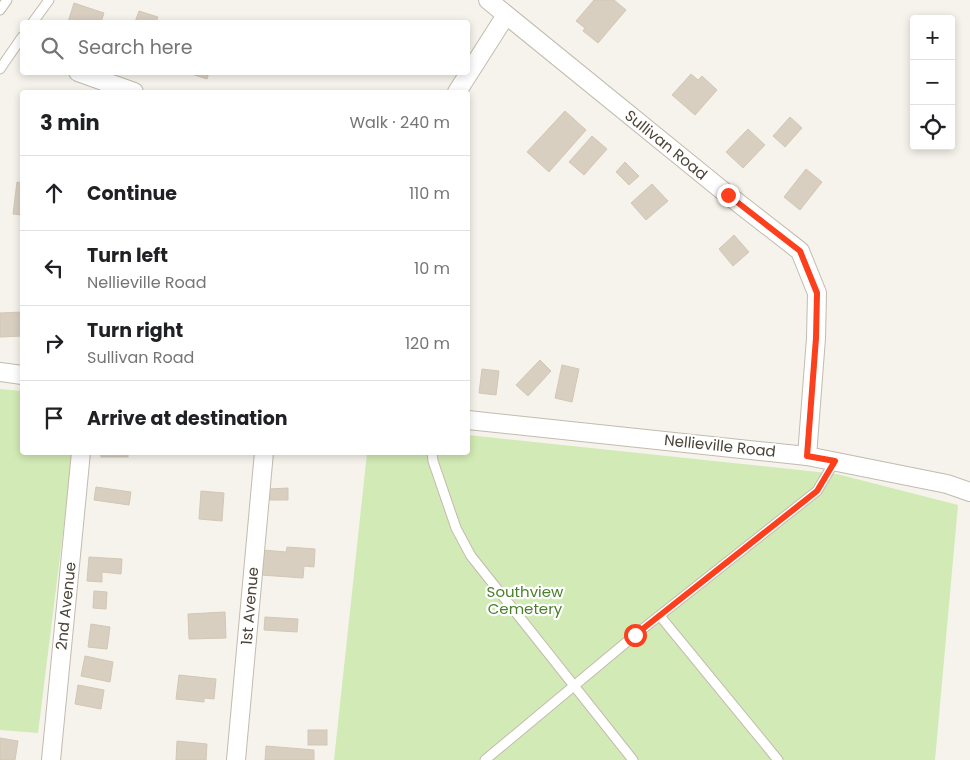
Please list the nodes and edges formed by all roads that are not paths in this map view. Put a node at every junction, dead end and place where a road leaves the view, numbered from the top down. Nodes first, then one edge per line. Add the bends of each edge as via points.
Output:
1 (7, 0) edge
2 (49, 0) edge
3 (488, 0) edge
4 (0, 10) edge
5 (506, 15) junction
6 (34, 20) edge
7 (20, 40) edge
8 (0, 69) edge
9 (470, 72) edge
10 (86, 75) edge
11 (468, 75) edge
12 (128, 90) edge
13 (458, 90) edge
14 (0, 372) edge
15 (20, 375) edge
16 (470, 420) edge
17 (81, 455) edge
18 (264, 455) edge
19 (432, 455) edge
20 (807, 456) junction
21 (835, 461) junction
22 (970, 492) edge
23 (660, 616) junction
24 (574, 686) junction
25 (51, 760) edge
26 (236, 760) edge
27 (485, 760) edge
28 (634, 760) edge
29 (778, 760) edge

1 - 4 lane
2 - 6 lane
3 - 5 street, Sullivan Road
5 - 9 street
5 - 20 street, Sullivan Road via 800,251 817,293
7 - 8 lane
10 - 12 street
11 - 13 street
14 - 15 street
16 - 20 street, Nellieville Road
17 - 25 street, 2nd Avenue
18 - 26 street, 1st Avenue
19 - 24 lane via 456,528 471,556
20 - 21 street, Nellieville Road
21 - 22 street, Nellieville Road via 947,484
21 - 23 lane via 817,491
23 - 24 lane
23 - 29 lane
24 - 27 lane
24 - 28 lane

